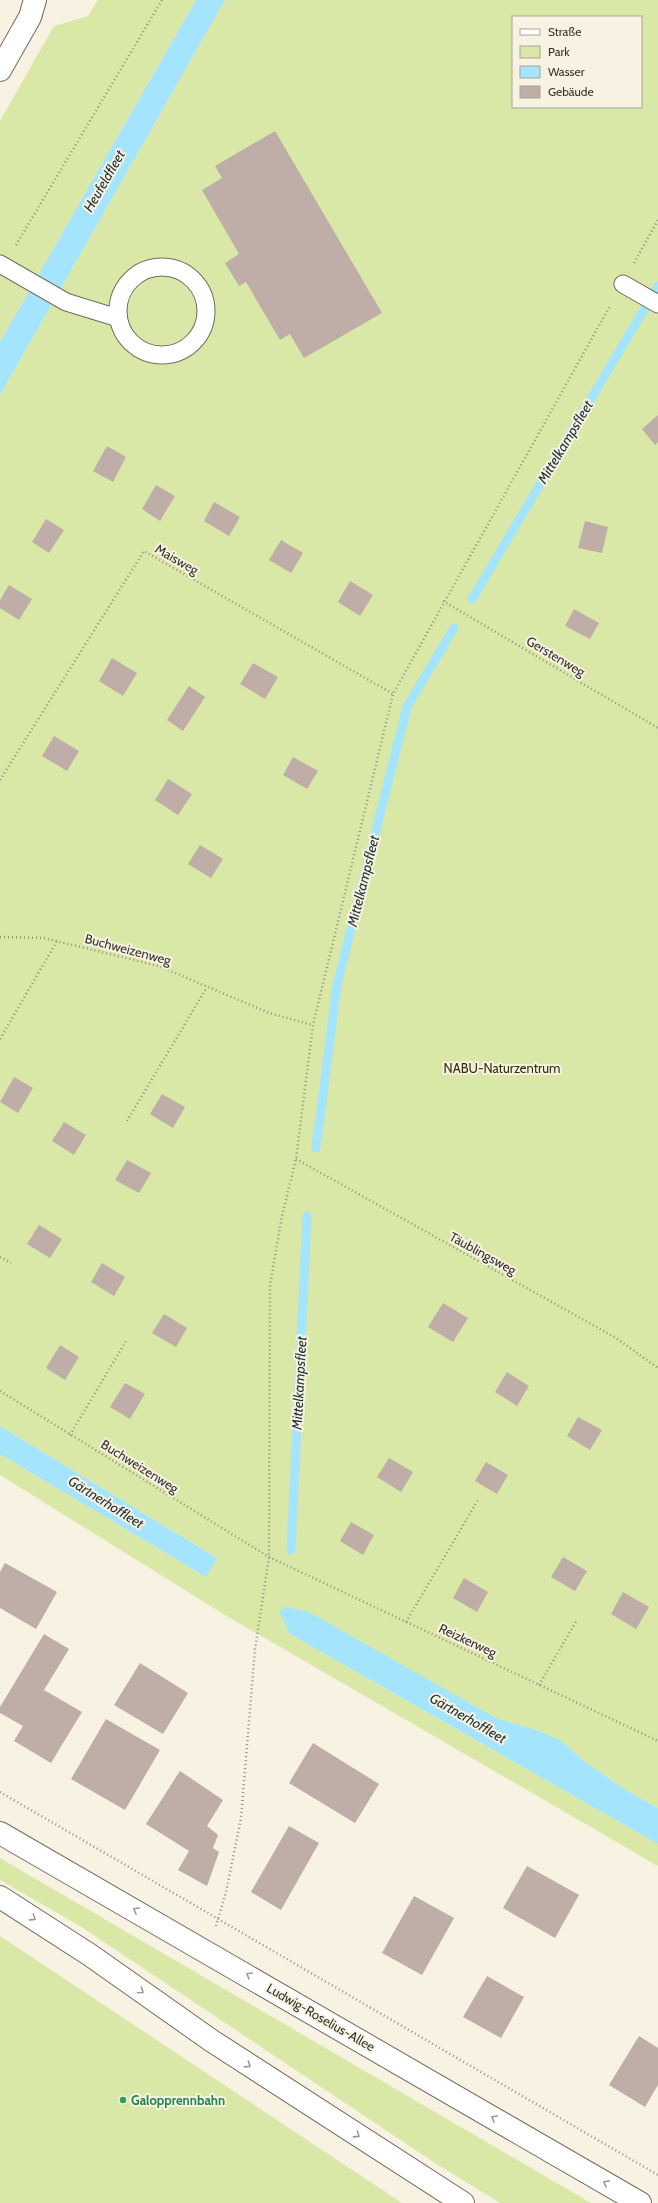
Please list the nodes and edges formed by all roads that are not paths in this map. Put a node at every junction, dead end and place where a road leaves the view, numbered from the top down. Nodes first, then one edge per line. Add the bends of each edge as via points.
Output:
1 (35, 0) edge
2 (0, 70) edge
3 (0, 264) edge
4 (623, 284) road end
5 (658, 304) edge
6 (118, 318) junction
7 (0, 1833) edge
8 (0, 1897) edge
9 (463, 2203) edge
10 (640, 2203) edge

1 - 2 main road via 30,17
3 - 6 lane via 66,302
4 - 5 lane
6 - 6 lane via 118,303 132,278 144,270 159,267 173,268 187,274 201,291 206,312 204,326 197,339 186,348 172,354 158,355 144,352 132,343 123,332
10 -> 7 main road, Ludwig-Roselius-Allee
8 -> 9 main road via 90,1955 212,2041

